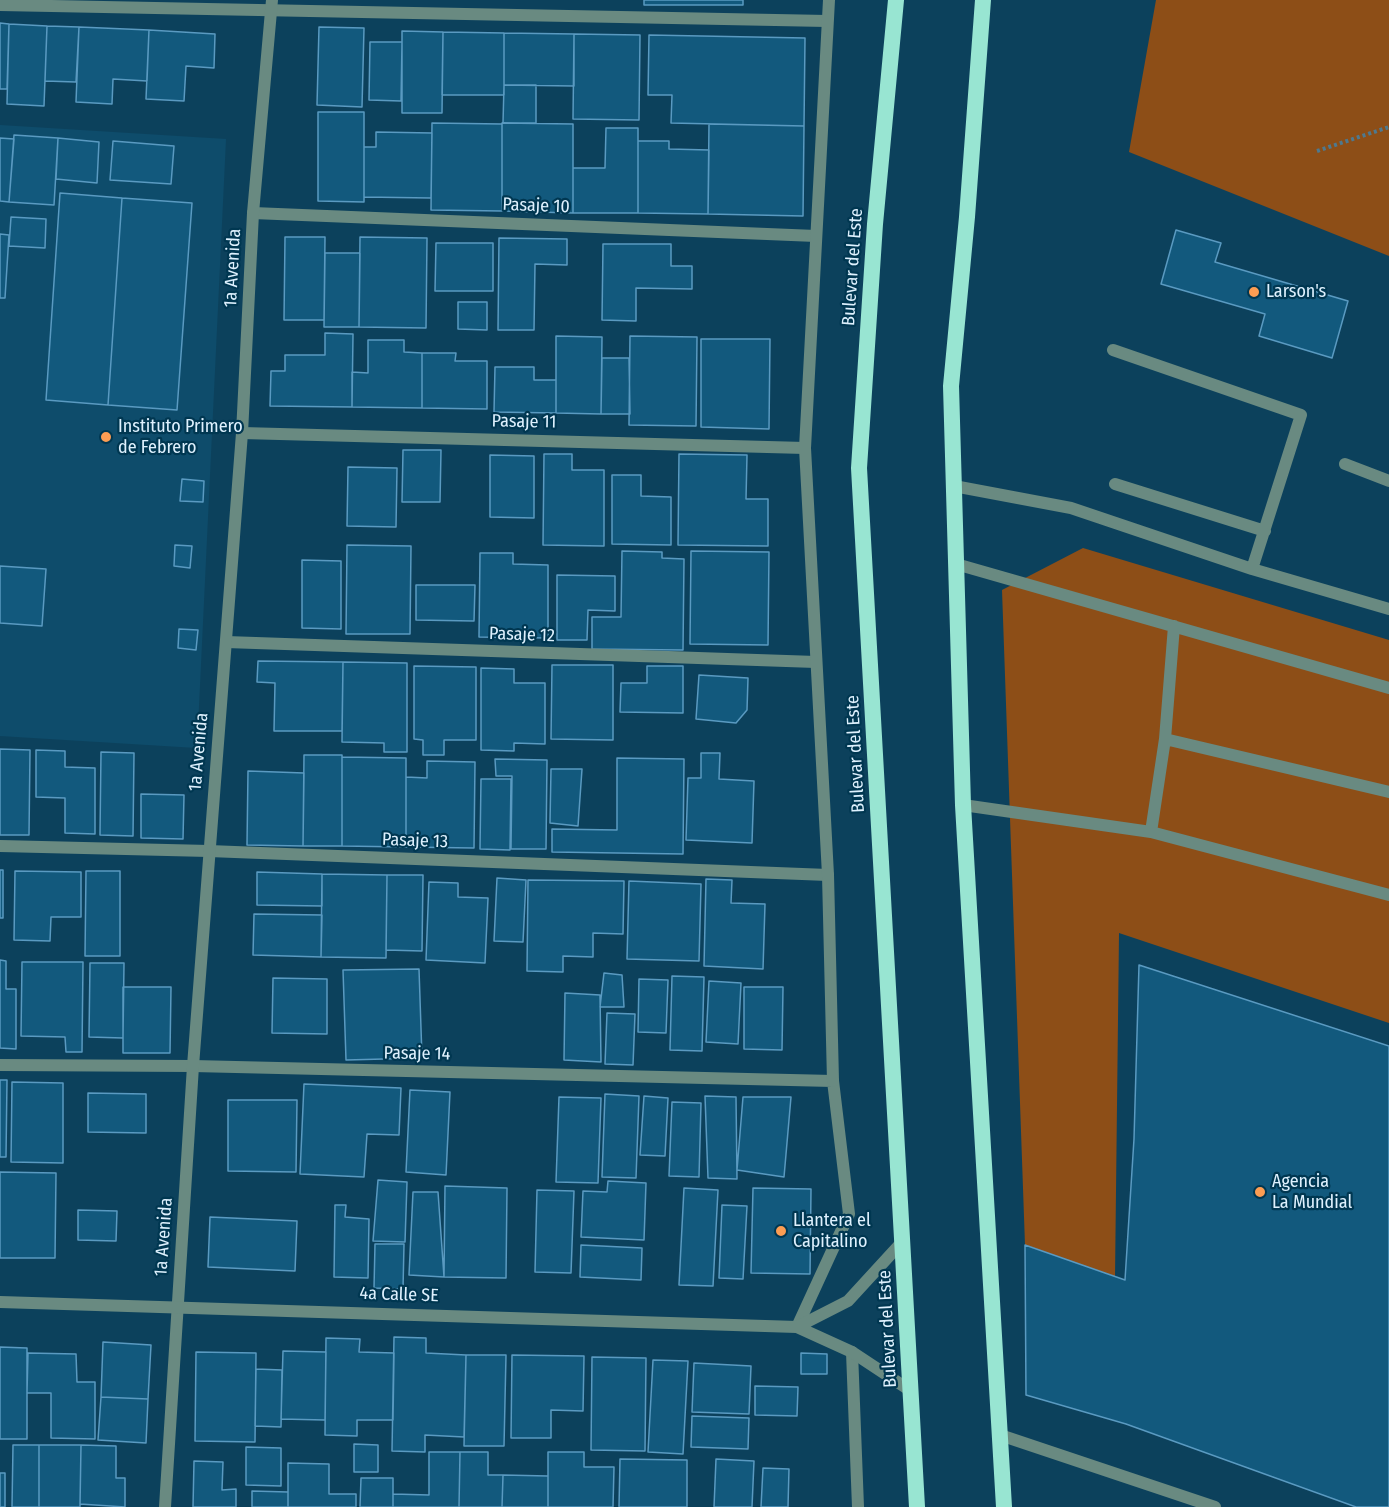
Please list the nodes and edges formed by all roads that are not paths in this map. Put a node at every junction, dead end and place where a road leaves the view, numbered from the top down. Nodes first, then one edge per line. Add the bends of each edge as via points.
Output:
1 (829, 0) edge
2 (896, 0) edge
3 (983, 0) edge
4 (0, 5) edge
5 (271, 6) edge
6 (827, 21) junction
7 (254, 213) junction
8 (816, 236) junction
9 (1113, 350) dead end
10 (242, 433) junction
11 (805, 448) junction
12 (1345, 464) dead end
13 (1389, 481) edge
14 (1115, 484) dead end
15 (954, 486) junction
16 (1265, 531) junction
17 (956, 564) junction
18 (1252, 570) junction
19 (1389, 609) edge
20 (1174, 626) junction
21 (226, 642) junction
22 (816, 662) junction
23 (1389, 688) edge
24 (1165, 739) junction
25 (1389, 792) edge
26 (963, 805) junction
27 (1150, 832) junction
28 (0, 846) edge
29 (209, 850) junction
30 (828, 875) junction
31 (1389, 895) edge
32 (0, 1065) edge
33 (193, 1066) junction
34 (833, 1081) junction
35 (903, 1241) junction
36 (0, 1302) edge
37 (178, 1306) junction
38 (797, 1327) junction
39 (852, 1352) junction
40 (911, 1391) junction
41 (1000, 1435) junction
42 (165, 1507) edge
43 (858, 1507) edge
44 (918, 1507) edge
45 (1004, 1507) edge
46 (1215, 1507) edge

1 - 6 street
2 - 35 highway, Bulevar del Este via 875,225 859,468
3 - 15 highway via 951,386
4 - 5 street
5 - 6 street
5 - 7 street, 1a Avenida
6 - 8 street
7 - 8 street, Pasaje 10
7 - 10 street, 1a Avenida
8 - 11 street
9 - 16 street via 1300,415
10 - 11 street, Pasaje 11
10 - 21 street, 1a Avenida
11 - 22 street
12 - 13 street
14 - 16 street
15 - 17 highway
15 - 18 street via 1071,508
16 - 18 street
17 - 20 street
17 - 26 highway
18 - 19 street
20 - 23 street
20 - 24 street
21 - 22 street, Pasaje 12
21 - 29 street, 1a Avenida
22 - 30 street
24 - 25 street
24 - 27 street
26 - 27 street
26 - 41 highway
27 - 31 street
28 - 29 street, Pasaje 13
29 - 30 street, Pasaje 13
29 - 33 street, 1a Avenida
30 - 34 street
32 - 33 street, Pasaje 14
33 - 34 street, Pasaje 14
33 - 37 street, 1a Avenida
34 - 38 street via 849,1214
35 - 38 street via 848,1301
35 - 40 highway, Bulevar del Este
36 - 37 street, 4a Calle SE
37 - 38 street, 4a Calle SE
37 - 42 street, 1a Avenida
38 - 39 street
39 - 40 street
39 - 43 street
40 - 44 highway, Bulevar del Este
41 - 45 highway
41 - 46 street

